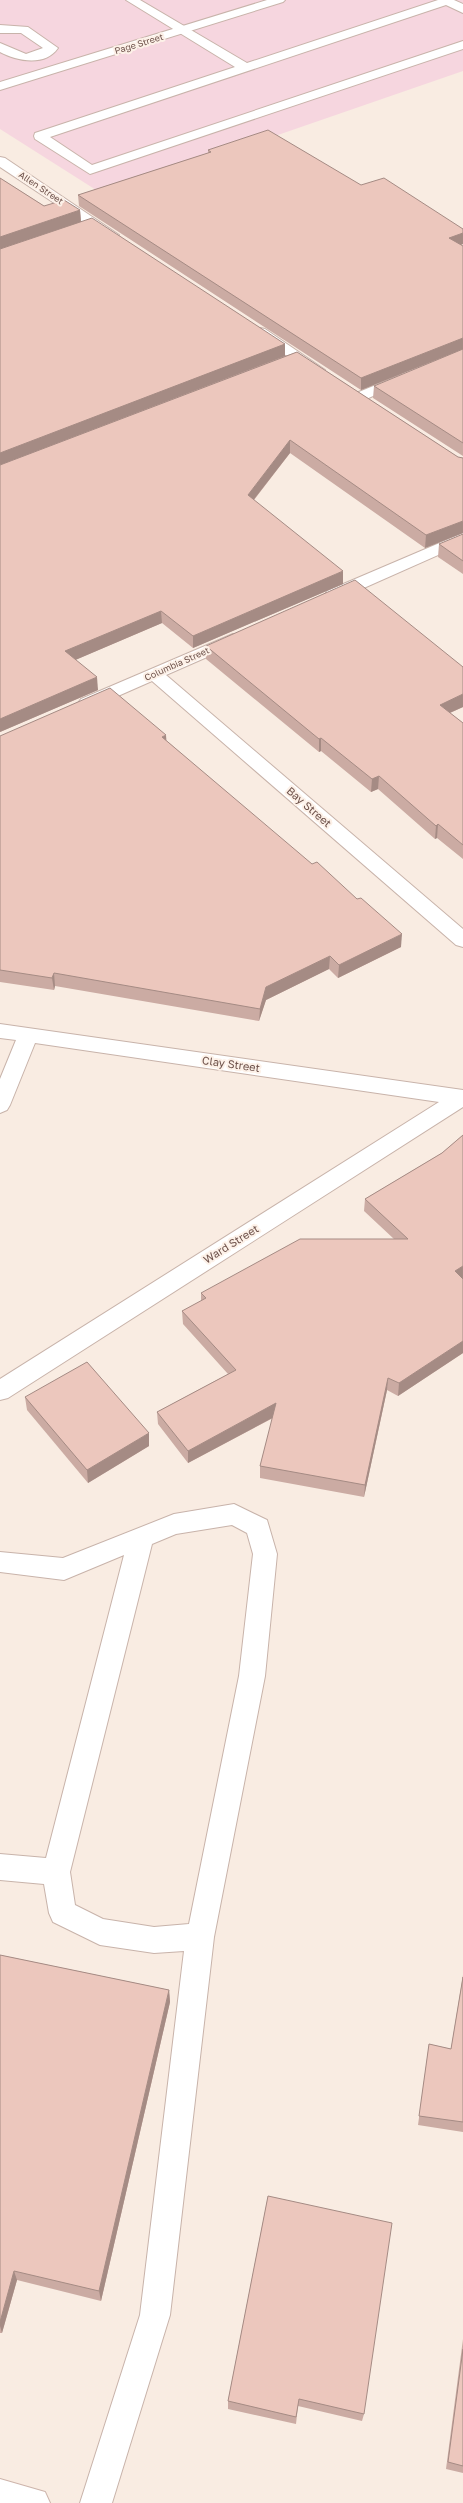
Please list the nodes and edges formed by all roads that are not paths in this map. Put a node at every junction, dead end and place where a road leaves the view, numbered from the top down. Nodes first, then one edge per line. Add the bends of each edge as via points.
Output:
1 (132, 0) edge
2 (279, 0) edge
3 (463, 9) edge
4 (0, 29) edge
5 (181, 31) junction
6 (463, 45) edge
7 (0, 47) edge
8 (40, 55) junction
9 (62, 67) junction
10 (244, 67) junction
11 (0, 86) edge
12 (0, 161) edge
13 (94, 223) junction
14 (79, 228) edge
15 (127, 245) edge
16 (245, 322) edge
17 (298, 357) junction
18 (283, 362) edge
19 (414, 374) edge
20 (328, 376) edge
21 (346, 388) edge
22 (359, 396) junction
23 (372, 405) edge
24 (463, 538) edge
25 (320, 601) edge
26 (248, 633) edge
27 (155, 674) junction
28 (70, 711) edge
29 (463, 940) edge
30 (0, 1031) edge
31 (28, 1035) junction
32 (462, 1098) edge
33 (0, 1105) edge
34 (0, 1391) edge
35 (141, 1538) junction
36 (0, 1562) edge
37 (0, 1867) edge
38 (56, 1872) junction
39 (200, 1937) junction
40 (0, 2495) edge
41 (34, 2503) edge
42 (96, 2503) edge

1 - 5 street
2 - 5 street, Page Street
3 - 10 street via 447,1
4 - 8 street via 24,30 52,48
5 - 9 street, Page Street
5 - 10 street
6 - 10 street via 90,170 40,136
7 - 8 street via 21,58
8 - 9 street
9 - 11 street, Page Street
12 - 13 street, Allen Street
13 - 14 street
13 - 15 street, Allen Street
16 - 17 street
17 - 18 street
17 - 20 street
19 - 22 street
21 - 22 street
22 - 23 street
24 - 25 street
26 - 27 street, Columbia Street
27 - 28 street, Columbia Street
27 - 29 street, Bay Street
30 - 31 street, Clay Street
31 - 32 street, Clay Street
31 - 33 street
32 - 34 street, Ward Street
35 - 36 street via 64,1569
35 - 38 street
35 - 39 street via 174,1524 234,1514 258,1527 265,1554 252,1676
37 - 38 street
38 - 39 street via 63,1913 100,1932 154,1940
39 - 42 street via 155,2315
40 - 41 street

